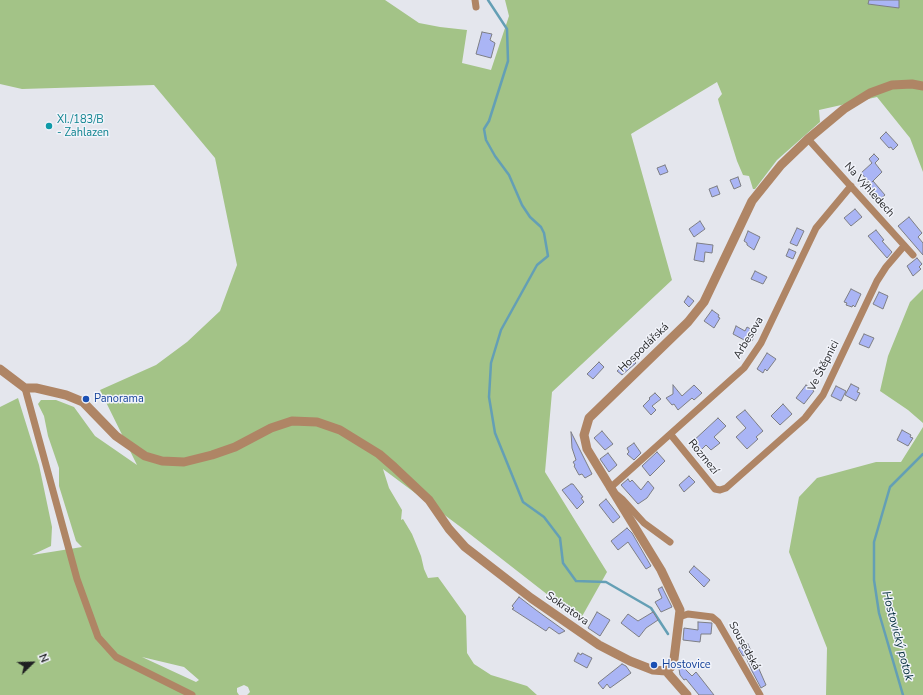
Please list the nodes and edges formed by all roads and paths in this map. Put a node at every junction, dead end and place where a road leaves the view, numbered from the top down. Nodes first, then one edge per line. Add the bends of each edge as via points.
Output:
1 (923, 86) edge
2 (808, 139) junction
3 (851, 186) junction
4 (904, 246) junction
5 (913, 255) dead end
6 (0, 369) edge
7 (25, 388) junction
8 (671, 435) junction
9 (611, 490) junction
10 (720, 490) joint
11 (670, 542) dead end
12 (679, 617) junction
13 (666, 671) junction
14 (192, 695) edge
15 (687, 695) edge
16 (760, 695) edge

1 - 2 street, Hospodářská via 892,85 870,93 844,109
2 - 3 street, Na Výhledech
2 - 9 street, Hospodářská via 781,165 752,201 704,302 688,322 589,418 584,435 587,449
3 - 4 street, Na Výhledech
3 - 8 street, Arbesova via 816,228 762,343 744,368
4 - 5 street, Na Výhledech
4 - 10 street, Ve Štěpnici via 877,281 823,395 805,418 726,488
6 - 7 street
7 - 13 street, Sokratova via 66,394 84,402 116,436 145,456 162,461 184,462 212,455 236,447 271,428 292,421 317,422 340,430 379,454 394,467 428,500 465,547 530,598 599,645 636,664
7 - 14 street via 77,579 98,637 116,657
8 - 9 street, Arbesova
8 - 10 street, Rozmezí via 715,489
9 - 11 street via 644,523
9 - 12 street, Hospodářská via 660,570 680,610
12 - 13 street, Hospodářská via 674,659
12 - 16 street, Sousedská via 688,614 712,617 718,622
13 - 15 street

